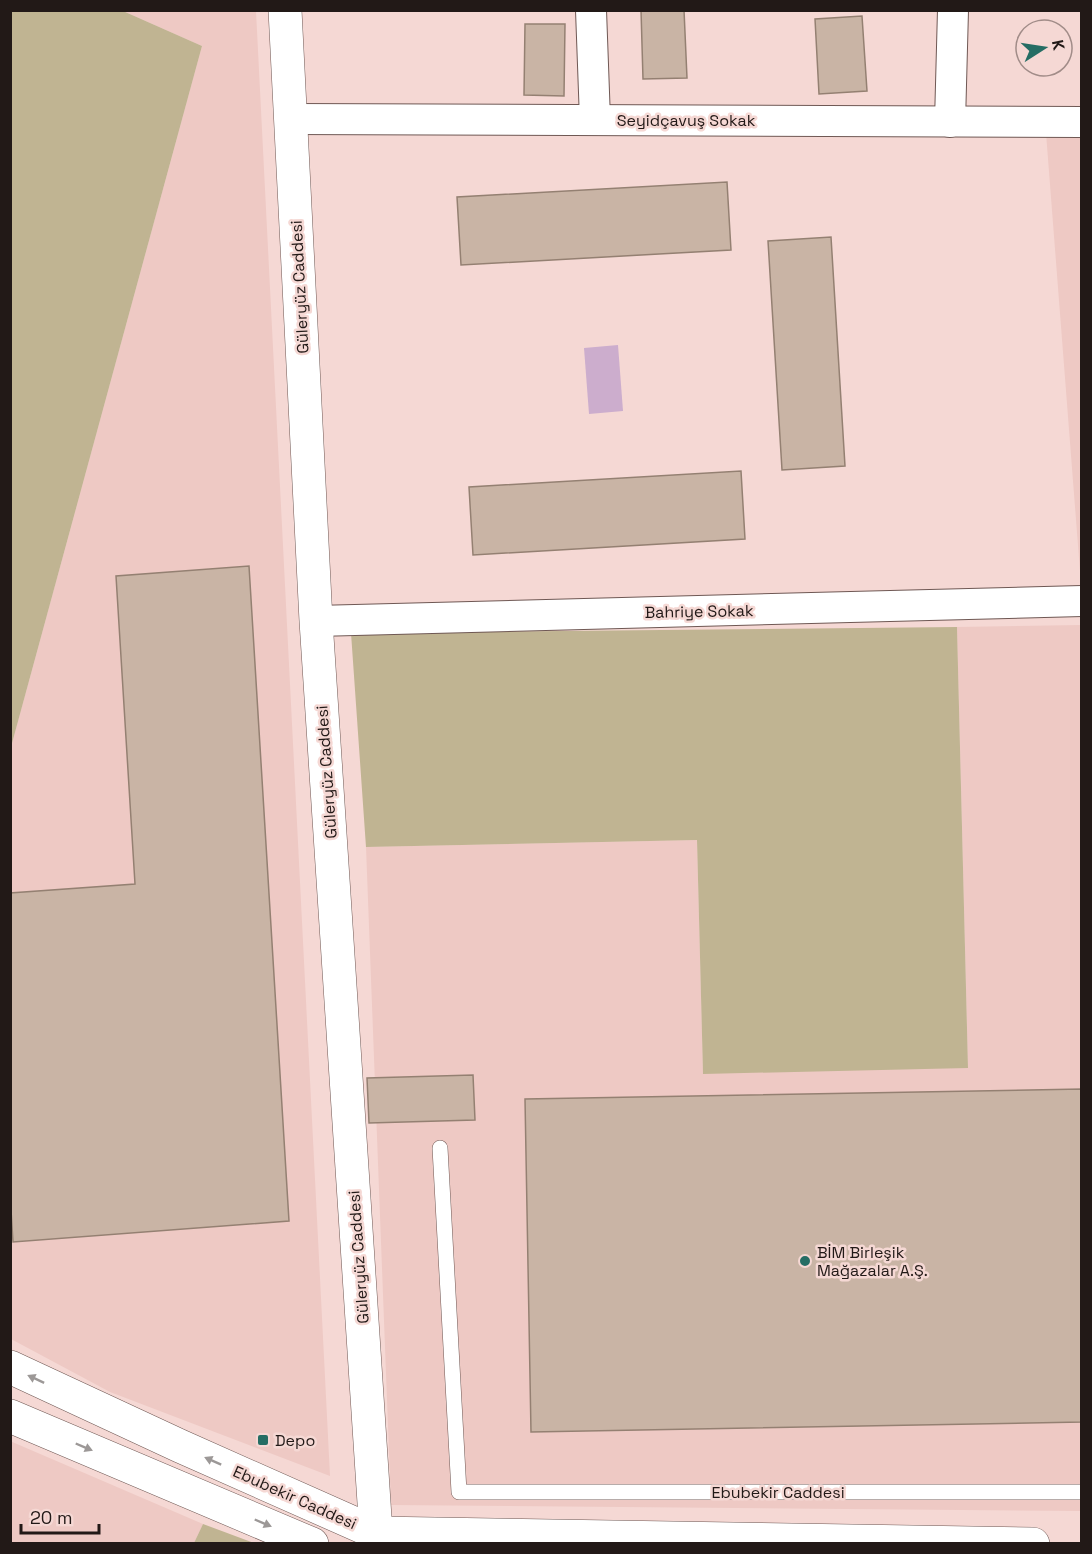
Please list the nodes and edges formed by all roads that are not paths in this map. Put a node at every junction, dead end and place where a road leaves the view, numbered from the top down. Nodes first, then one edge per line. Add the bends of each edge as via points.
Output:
1 (285, 10) edge
2 (591, 10) edge
3 (953, 10) edge
4 (291, 119) junction
5 (595, 120) junction
6 (950, 122) junction
7 (1082, 122) edge
8 (1082, 601) edge
9 (316, 621) junction
10 (440, 1148) dead end
11 (10, 1367) edge
12 (10, 1416) edge
13 (1082, 1492) edge
14 (375, 1538) edge
15 (312, 1544) edge
16 (1033, 1544) edge

1 - 4 street, Güleryüz Caddesi
2 - 5 street
3 - 6 street
4 - 5 street, Seyidçavuş Sokak
4 - 9 street, Güleryüz Caddesi
5 - 6 street, Seyidçavuş Sokak
6 - 7 street, Seyidçavuş Sokak
8 - 9 street, Bahriye Sokak
9 - 14 street, Güleryüz Caddesi
10 - 13 lane, Ebubekir Caddesi via 459,1492
14 -> 11 street, Ebubekir Caddesi
12 -> 15 street
14 - 16 street, Ebubekir Caddesi

